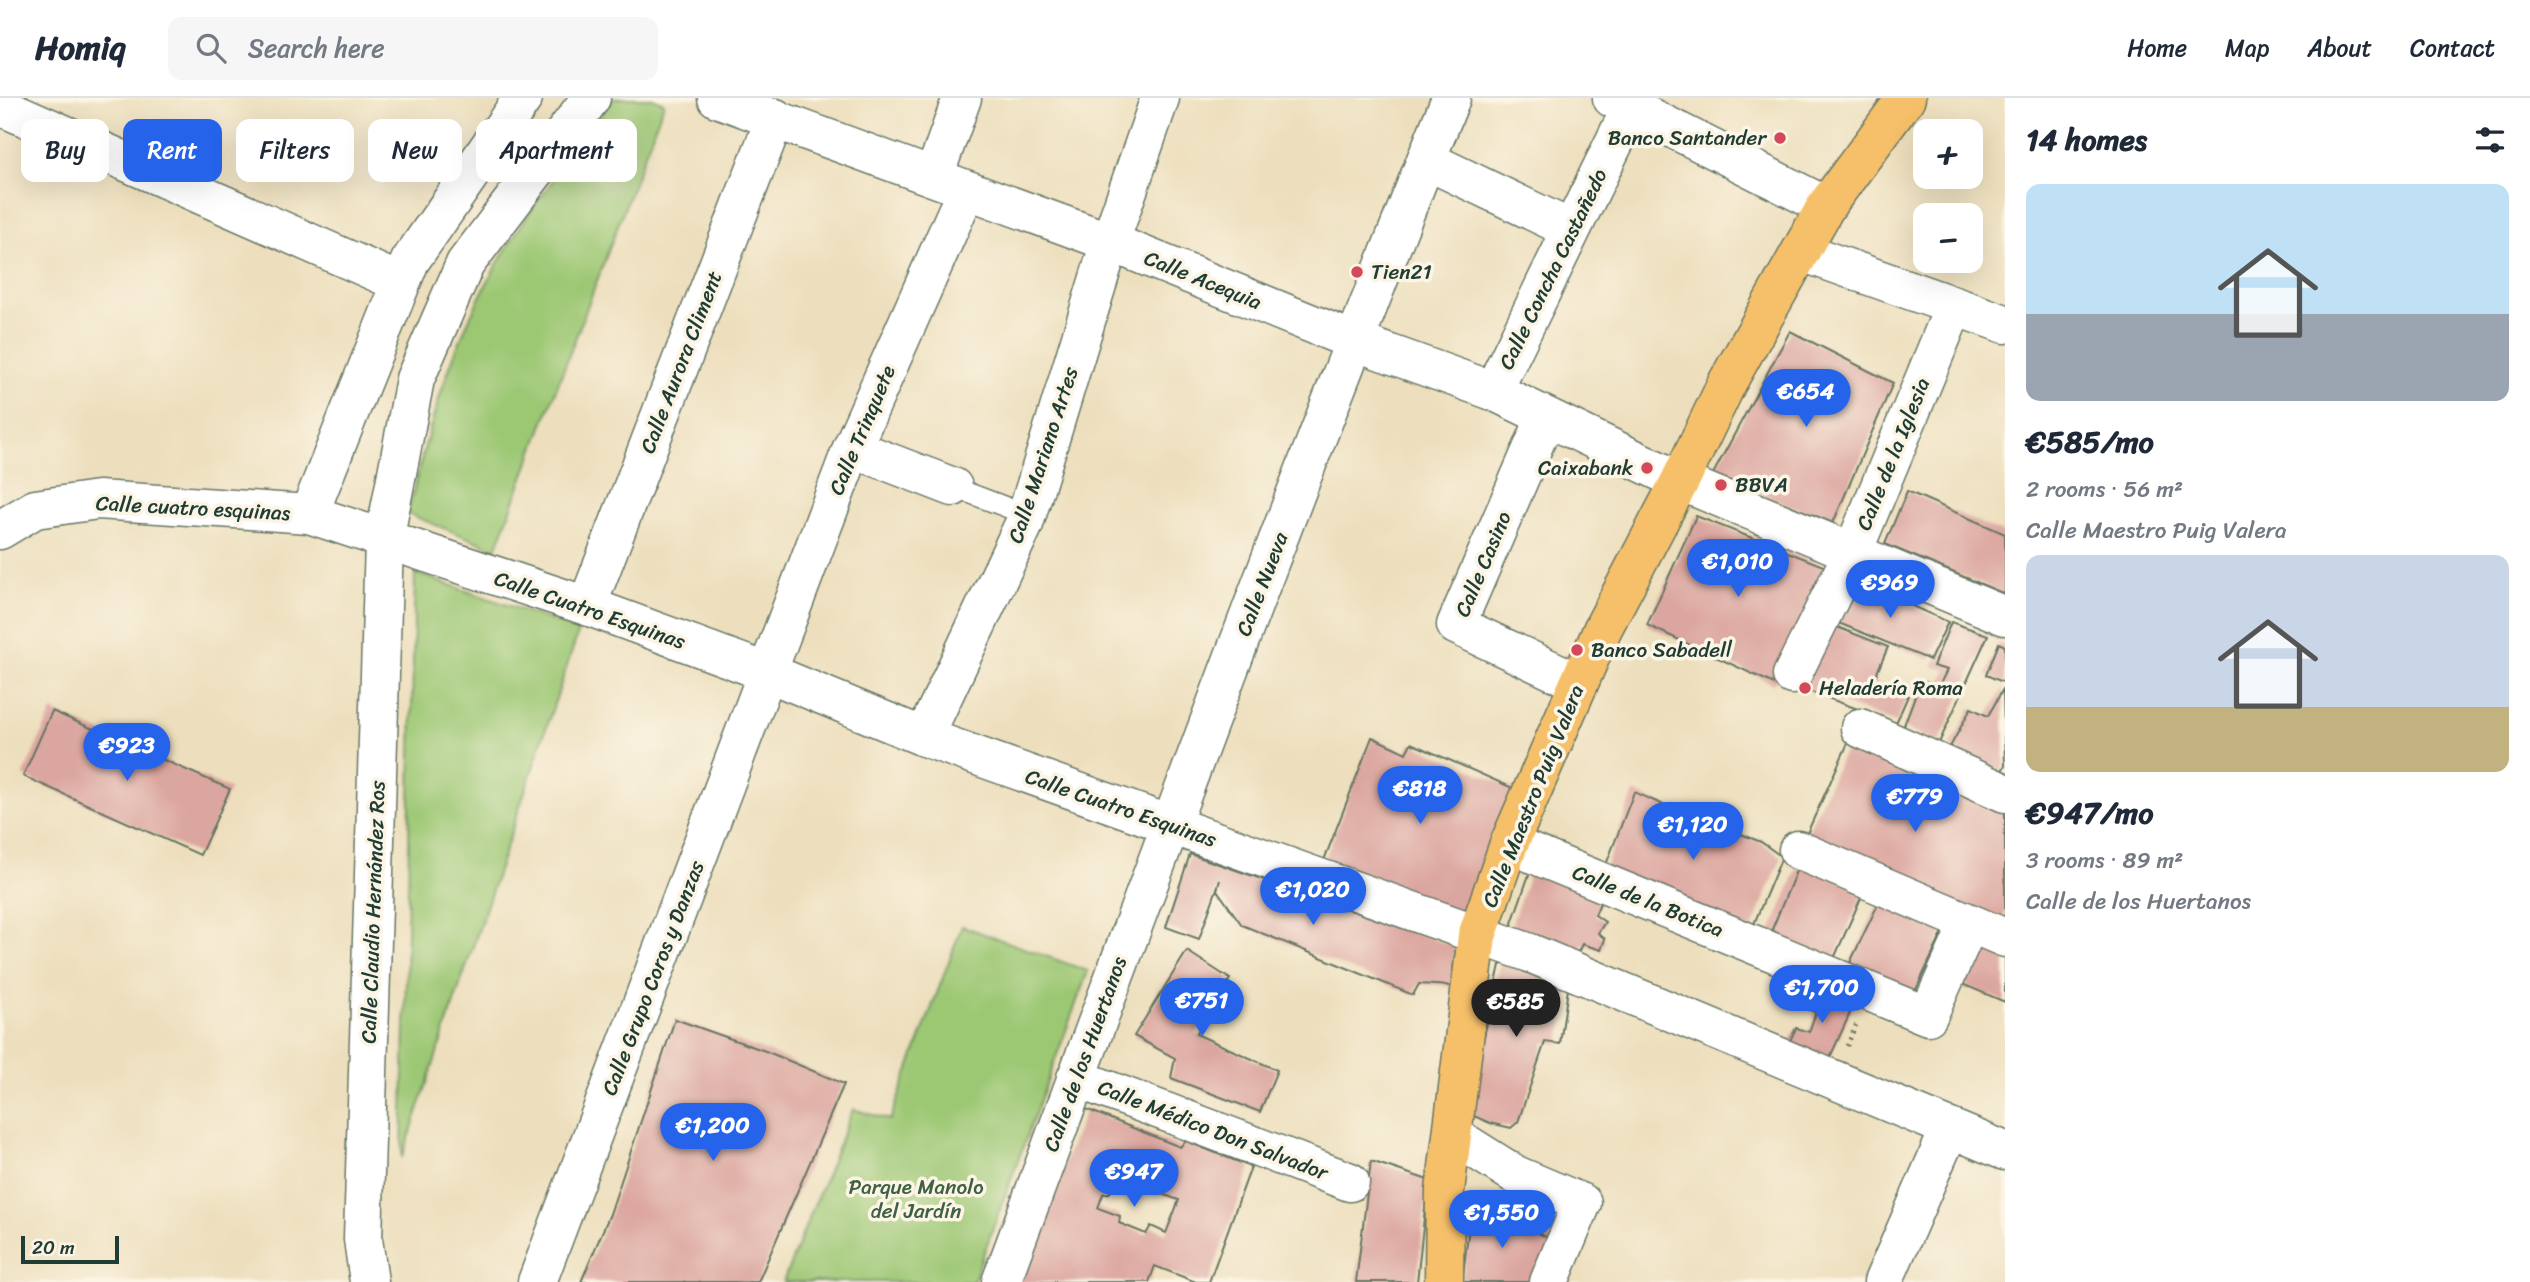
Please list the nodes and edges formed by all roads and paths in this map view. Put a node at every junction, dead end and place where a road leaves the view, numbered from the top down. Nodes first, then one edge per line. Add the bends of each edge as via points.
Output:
1 (523, 98) edge
2 (591, 98) edge
3 (718, 98) edge
4 (962, 98) edge
5 (1160, 98) edge
6 (1451, 98) edge
7 (1906, 98) edge
8 (1622, 103) edge
9 (0, 106) edge
10 (775, 118) junction
11 (1426, 160) junction
12 (950, 184) junction
13 (1826, 206) junction
14 (1570, 229) junction
15 (1110, 242) junction
16 (1802, 252) junction
17 (401, 283) junction
18 (1954, 307) junction
19 (2005, 324) edge
20 (1354, 341) junction
21 (1493, 391) junction
22 (1546, 417) junction
23 (852, 447) junction
24 (1680, 481) junction
25 (953, 487) joint
26 (309, 514) junction
27 (1027, 515) junction
28 (0, 530) edge
29 (384, 541) junction
30 (1852, 554) junction
31 (587, 606) junction
32 (2005, 616) edge
33 (769, 673) junction
34 (1792, 675) dead end
35 (1579, 683) junction
36 (1860, 728) dead end
37 (924, 737) junction
38 (2004, 791) edge
39 (1170, 826) junction
40 (1508, 844) junction
41 (1798, 850) dead end
42 (1969, 924) junction
43 (1477, 936) junction
44 (2005, 938) edge
45 (1870, 992) junction
46 (1076, 1078) junction
47 (1833, 1079) junction
48 (1950, 1128) junction
49 (1454, 1136) junction
50 (2005, 1151) edge
51 (1350, 1182) dead end
52 (369, 1282) edge
53 (537, 1282) edge
54 (1000, 1282) edge
55 (1444, 1282) edge
56 (1549, 1282) edge
57 (1883, 1282) edge

1 - 17 street via 410,261
2 - 29 street, Calle Claudio Hernández Ros via 464,264 415,379
3 - 10 street, Calle Acequia
4 - 12 street, Calle Trinquete
5 - 15 street, Calle Mariano Artes
6 - 11 street, Calle Nueva
7 - 13 main road, Calle Maestro Puig Valera
8 - 13 street
8 - 14 street, Calle Concha Castañedo
9 - 17 street
10 - 12 street, Calle Acequia
10 - 31 street, Calle Aurora Climent
11 - 14 street
11 - 20 street, Calle Nueva
12 - 15 street, Calle Acequia
12 - 23 street, Calle Trinquete
13 - 16 main road, Calle Maestro Puig Valera
14 - 21 street, Calle Concha Castañedo
15 - 20 street, Calle Acequia
15 - 27 street, Calle Mariano Artes
16 - 18 street
16 - 24 main road, Calle Maestro Puig Valera via 1727,383
17 - 26 street
18 - 19 street
18 - 30 street, Calle de la Iglesia
20 - 21 street, Calle Acequia
20 - 39 street, Calle Nueva
21 - 22 street, Calle Acequia
22 - 24 street, Calle Acequia
22 - 35 street, Calle Casino via 1456,625
23 - 25 street
23 - 33 street, Calle Trinquete
24 - 30 street, Calle Acequia
24 - 35 main road, Calle Maestro Puig Valera
25 - 27 lane
26 - 28 street, Calle cuatro esquinas via 98,500 35,509
26 - 29 street, Calle Cuatro Esquinas
27 - 37 street, Calle Mariano Artes
29 - 31 street, Calle Cuatro Esquinas
29 - 52 street, Calle Claudio Hernández Ros via 363,1239
30 - 32 street, Calle Acequia
30 - 34 street, Calle de la Iglesia
31 - 33 street, Calle Cuatro Esquinas
33 - 37 street, Calle Cuatro Esquinas
33 - 53 street, Calle Grupo Coros y Danzas
35 - 40 main road, Calle Maestro Puig Valera
36 - 38 street
37 - 39 street, Calle Cuatro Esquinas
39 - 43 street, Calle Cuatro Esquinas
39 - 46 street, Calle de los Huertanos
40 - 43 main road, Calle Maestro Puig Valera
40 - 45 street, Calle de la Botica
41 - 42 street
42 - 44 street
42 - 45 street, Calle de la Botica via 1928,1016
43 - 47 street, Calle Cuatro Esquinas via 1530,953
43 - 49 main road, Calle Maestro Puig Valera
45 - 47 path
46 - 51 street, Calle Médico Don Salvador
46 - 54 street, Calle de los Huertanos
47 - 48 street, Calle Cuatro Esquinas
48 - 50 street, Calle Cuatro Esquinas
48 - 57 street
49 - 55 main road, Calle Maestro Puig Valera via 1445,1191
49 - 56 street via 1516,1175 1582,1203

